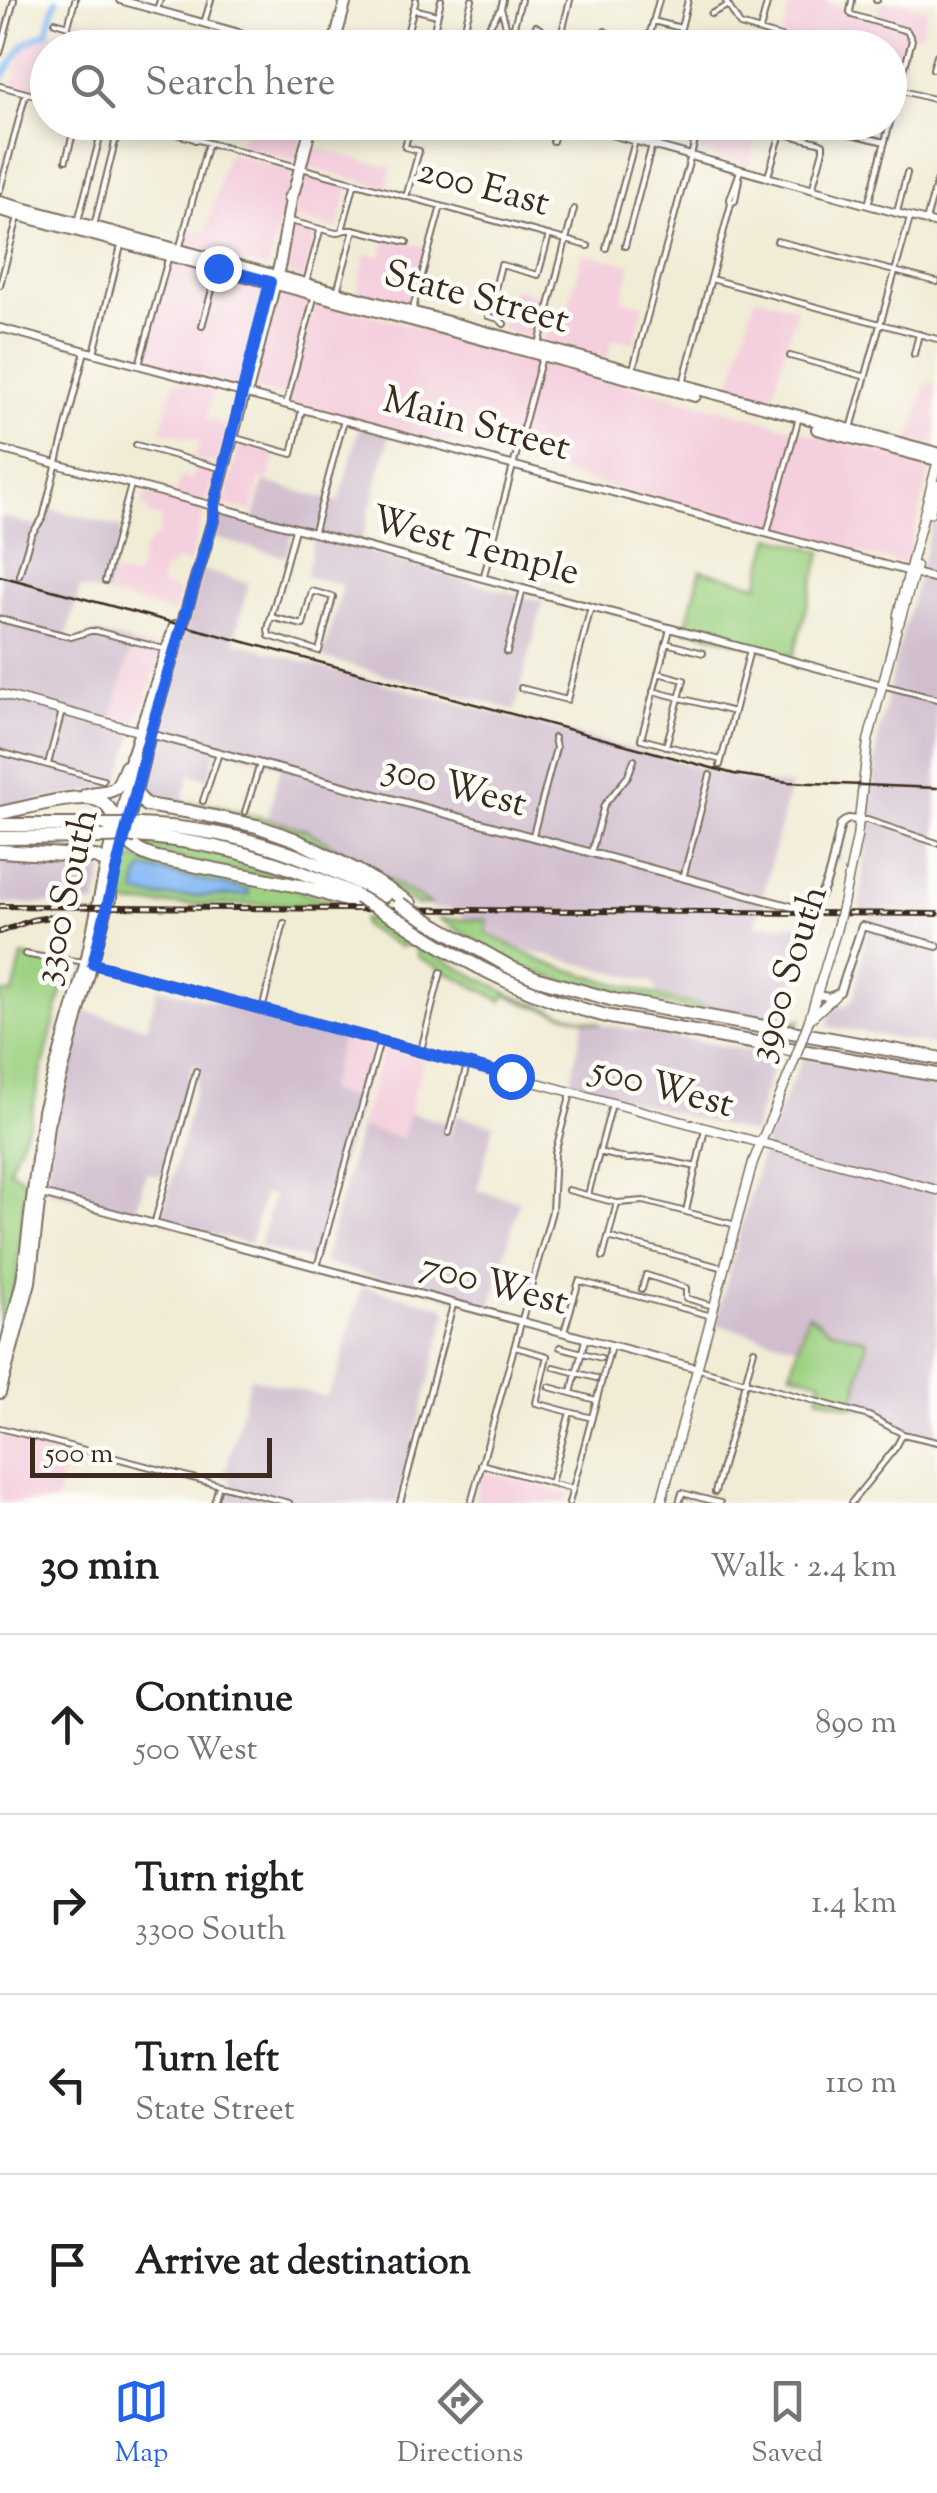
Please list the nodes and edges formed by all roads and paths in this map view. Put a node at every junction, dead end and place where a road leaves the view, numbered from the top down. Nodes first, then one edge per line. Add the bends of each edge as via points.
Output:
1 (14, 0) edge
2 (75, 0) edge
3 (124, 0) edge
4 (160, 0) edge
5 (211, 0) edge
6 (346, 0) edge
7 (416, 0) edge
8 (441, 0) edge
9 (472, 0) edge
10 (503, 0) edge
11 (521, 0) edge
12 (570, 0) edge
13 (658, 0) edge
14 (688, 0) edge
15 (768, 0) edge
16 (852, 0) edge
17 (726, 3) edge
18 (501, 8) junction
19 (413, 9) junction
20 (157, 10) junction
21 (711, 14) dead end
22 (437, 15) junction
23 (653, 20) junction
24 (55, 22) dead end
25 (204, 23) junction
26 (536, 26) dead end
27 (225, 29) joint
28 (228, 30) edge
29 (338, 30) edge
30 (408, 30) edge
31 (434, 30) edge
32 (464, 30) edge
33 (487, 30) edge
34 (507, 30) edge
35 (513, 30) edge
36 (541, 30) edge
37 (562, 30) edge
38 (650, 30) edge
39 (760, 30) joint
40 (904, 30) edge
41 (907, 32) edge
42 (0, 53) edge
43 (937, 54) edge
44 (907, 61) edge
45 (933, 69) dead end
46 (0, 86) edge
47 (907, 92) edge
48 (26, 93) junction
49 (30, 94) edge
50 (937, 100) edge
51 (71, 140) edge
52 (99, 140) edge
53 (116, 140) edge
54 (195, 140) edge
55 (307, 140) edge
56 (406, 140) edge
57 (631, 140) edge
58 (695, 140) edge
59 (779, 140) edge
60 (808, 140) edge
61 (876, 140) edge
62 (635, 141) junction
63 (885, 142) joint
64 (208, 143) junction
65 (652, 145) junction
66 (690, 156) junction
67 (66, 160) dead end
68 (300, 168) junction
69 (907, 173) dead end
70 (739, 174) junction
71 (768, 177) junction
72 (937, 181) edge
73 (355, 182) junction
74 (0, 190) edge
75 (812, 190) junction
76 (292, 194) junction
77 (406, 196) junction
78 (0, 202) edge
79 (441, 205) junction
80 (868, 205) junction
81 (574, 209) dead end
82 (0, 210) edge
83 (896, 212) junction
84 (44, 213) junction
85 (19, 215) junction
86 (910, 216) junction
87 (287, 220) junction
88 (926, 221) junction
89 (937, 224) edge
90 (77, 226) junction
91 (94, 226) junction
92 (320, 228) junction
93 (354, 230) junction
94 (342, 231) junction
95 (549, 235) junction
96 (123, 239) junction
97 (567, 240) junction
98 (777, 240) dead end
99 (407, 242) dead end
100 (588, 246) dead end
101 (625, 246) dead end
102 (606, 248) dead end
103 (174, 252) junction
104 (218, 268) junction
105 (895, 271) junction
106 (273, 279) junction
107 (711, 279) junction
108 (937, 282) edge
109 (306, 284) junction
110 (0, 285) edge
111 (337, 292) junction
112 (315, 294) junction
113 (412, 312) junction
114 (504, 324) dead end
115 (880, 324) junction
116 (202, 326) dead end
117 (0, 328) edge
118 (919, 334) junction
119 (937, 339) edge
120 (541, 350) junction
121 (89, 352) junction
122 (914, 354) dead end
123 (790, 356) dead end
124 (139, 365) junction
125 (632, 375) junction
126 (865, 376) junction
127 (682, 389) junction
128 (244, 393) junction
129 (286, 404) junction
130 (302, 408) junction
131 (344, 420) junction
132 (798, 420) junction
133 (851, 430) junction
134 (232, 437) junction
135 (136, 445) dead end
136 (0, 450) edge
137 (937, 453) edge
138 (937, 462) edge
139 (56, 464) junction
140 (513, 465) junction
141 (224, 470) junction
142 (132, 485) junction
143 (937, 485) edge
144 (214, 506) junction
145 (295, 528) junction
146 (768, 532) junction
147 (313, 533) junction
148 (912, 572) junction
149 (19, 575) dead end
150 (483, 578) junction
151 (937, 579) edge
152 (105, 582) dead end
153 (523, 590) junction
154 (591, 608) junction
155 (272, 617) junction
156 (0, 618) edge
157 (670, 628) junction
158 (666, 644) junction
159 (167, 650) junction
160 (750, 650) junction
161 (507, 652) dead end
162 (702, 653) dead end
163 (171, 666) junction
164 (658, 673) junction
165 (882, 685) junction
166 (521, 688) dead end
167 (653, 691) junction
168 (0, 694) edge
169 (679, 698) junction
170 (937, 699) edge
171 (62, 711) junction
172 (734, 712) junction
173 (145, 733) junction
174 (554, 738) dead end
175 (666, 746) junction
176 (0, 752) edge
177 (219, 753) junction
178 (133, 754) junction
179 (634, 760) dead end
180 (260, 764) junction
181 (48, 765) junction
182 (710, 775) dead end
183 (103, 780) dead end
184 (135, 796) junction
185 (204, 801) dead end
186 (60, 802) junction
187 (245, 812) dead end
188 (0, 813) edge
189 (218, 818) junction
190 (859, 820) junction
191 (0, 825) edge
192 (120, 830) junction
193 (0, 838) edge
194 (532, 838) junction
195 (937, 843) edge
196 (0, 850) edge
197 (590, 854) junction
198 (73, 855) junction
199 (157, 858) junction
200 (107, 860) junction
201 (116, 874) junction
202 (683, 878) junction
203 (110, 899) junction
204 (356, 900) junction
205 (405, 904) junction
206 (284, 924) dead end
207 (937, 946) edge
208 (25, 954) dead end
209 (89, 963) junction
210 (441, 972) dead end
211 (817, 995) junction
212 (835, 996) junction
213 (262, 1010) junction
214 (809, 1020) junction
215 (380, 1042) junction
216 (421, 1052) junction
217 (937, 1058) edge
218 (467, 1065) junction
219 (196, 1072) dead end
220 (937, 1075) edge
221 (571, 1092) junction
222 (612, 1104) junction
223 (705, 1128) junction
224 (448, 1133) dead end
225 (760, 1144) junction
226 (599, 1152) junction
227 (697, 1167) junction
228 (568, 1190) dead end
229 (937, 1190) edge
230 (36, 1193) junction
231 (588, 1195) junction
232 (617, 1203) junction
233 (686, 1212) junction
234 (154, 1224) junction
235 (736, 1225) junction
236 (608, 1237) junction
237 (602, 1258) dead end
238 (317, 1267) junction
239 (724, 1268) junction
240 (642, 1289) dead end
241 (454, 1304) junction
242 (713, 1311) junction
243 (522, 1322) junction
244 (564, 1333) junction
245 (585, 1339) junction
246 (515, 1346) junction
247 (611, 1346) junction
248 (560, 1347) dead end
249 (754, 1350) dead end
250 (582, 1353) junction
251 (601, 1358) dead end
252 (554, 1367) dead end
253 (0, 1368) edge
254 (697, 1368) junction
255 (576, 1373) junction
256 (596, 1378) dead end
257 (744, 1381) junction
258 (549, 1387) dead end
259 (0, 1393) edge
260 (571, 1393) junction
261 (596, 1400) junction
262 (570, 1412) junction
263 (592, 1418) junction
264 (0, 1428) edge
265 (903, 1434) junction
266 (937, 1442) edge
267 (482, 1464) junction
268 (551, 1483) junction
269 (219, 1485) junction
270 (573, 1489) junction
271 (715, 1492) dead end
272 (214, 1503) edge
273 (290, 1503) edge
274 (400, 1503) edge
275 (471, 1503) edge
276 (569, 1503) edge
277 (661, 1503) edge
278 (679, 1503) edge
279 (720, 1503) edge
280 (851, 1503) edge

1 - 42 street
2 - 24 street via 68,26
3 - 20 street
4 - 20 street
5 - 25 street
6 - 29 main road
7 - 19 street
8 - 22 street
9 - 32 street
10 - 18 street
11 - 35 street
12 - 37 street
13 - 23 street
14 - 23 street via 681,28
15 - 39 street
16 - 40 street via 854,16
17 - 21 street
17 - 39 street via 740,25
18 - 33 street
18 - 34 street
19 - 22 street
19 - 30 street
20 - 25 street
22 - 31 street
23 - 38 street
25 - 27 street
26 - 36 street
27 - 28 street
41 - 44 street via 912,43
43 - 45 street
46 - 48 street
47 - 50 street
48 - 49 street
48 - 74 street
51 - 67 street
52 - 90 street
53 - 91 street
54 - 64 street, 200 East
55 - 68 main road, 3300 South
56 - 77 street via 404,147 419,151
57 - 62 street
58 - 66 street
59 - 71 street
60 - 75 street via 823,144
61 - 63 street
62 - 65 street
62 - 102 street
63 - 80 street
64 - 68 street, 200 East
64 - 103 street
65 - 66 street
65 - 101 street
66 - 70 street
66 - 125 street
68 - 73 street, 200 East
68 - 76 main road, 3300 South
69 - 83 street
70 - 71 street
70 - 107 street
71 - 75 street
72 - 88 street
73 - 77 street, 200 East
73 - 94 street
75 - 80 street
76 - 87 main road, 3300 South
76 - 106 main road, 3300 South
77 - 79 street, 200 East
78 - 84 main road, State Street
79 - 95 street, 200 East
79 - 113 street
80 - 83 street
81 - 97 street
82 - 85 main road, State Street
83 - 86 street
84 - 85 main road
84 - 90 main road, State Street
85 - 90 main road, State Street
85 - 110 street
86 - 88 street
86 - 105 street
87 - 92 street
87 - 106 main road, 3300 South
88 - 89 street
90 - 91 main road, State Street
90 - 96 main road, State Street
91 - 96 main road, State Street
92 - 94 street
92 - 109 street
93 - 94 street
93 - 99 street
93 - 111 street
95 - 97 street, 200 East
95 - 114 street via 538,275 501,266 488,316
96 - 103 main road, State Street
96 - 121 street
97 - 100 street, 200 East
97 - 120 street
98 - 105 street
103 - 104 main road, State Street
103 - 106 main road, State Street
103 - 124 street
104 - 106 main road, State Street
104 - 116 street
105 - 108 street
105 - 115 street
106 - 109 main road, State Street
106 - 112 main road, State Street
106 - 128 main road, 3300 South
107 - 115 street
107 - 127 street
109 - 111 main road, State Street
111 - 113 main road, State Street
112 - 120 main road, State Street
112 - 129 street
113 - 120 main road, State Street
115 - 118 street
115 - 126 street
117 - 121 street, Main Street
118 - 119 street
118 - 122 street
120 - 125 main road, State Street
120 - 140 street
121 - 124 street, Main Street
121 - 139 street
123 - 126 street
124 - 128 street, Main Street
125 - 127 main road, State Street
126 - 133 street
127 - 132 main road, State Street
128 - 129 street, Main Street
128 - 134 main road, 3300 South
129 - 130 street, Main Street
130 - 131 street, Main Street
130 - 134 street via 292,454
131 - 140 street, Main Street
131 - 147 street
132 - 133 main road, State Street
132 - 138 main road, State Street
132 - 146 street
133 - 137 main road, State Street
134 - 141 main road, 3300 South
135 - 141 street
136 - 139 street, West Temple
138 - 148 main road, 3900 South
139 - 142 street, West Temple
139 - 149 street
140 - 146 street, Main Street
140 - 150 street
141 - 144 main road, 3300 South
142 - 144 street, West Temple
142 - 152 street
143 - 148 main road, 3900 South
144 - 145 street, West Temple
144 - 159 main road, 3300 South
144 - 163 main road, 3300 South
145 - 147 street, West Temple
145 - 155 street
146 - 148 street, Main Street
147 - 150 street, West Temple
148 - 151 street, Main Street
148 - 165 main road, 3900 South
150 - 153 street, West Temple
153 - 154 street, West Temple
153 - 161 street
154 - 157 street, West Temple
154 - 166 street via 567,700
155 - 155 street via 303,626 312,591 333,597 319,651 269,636
156 - 159 street via 71,637 90,630
157 - 158 street
157 - 160 street, West Temple
158 - 162 street
158 - 164 street
159 - 163 main road
159 - 173 main road, 3300 South
160 - 165 street, West Temple
160 - 172 street
163 - 173 main road, 3300 South
164 - 167 street
164 - 169 street via 684,680
165 - 170 street, West Temple
165 - 190 main road, 3900 South
167 - 169 street
167 - 175 street via 641,739
168 - 171 main road, 300 West
169 - 172 street
169 - 175 street
171 - 173 main road, 300 West
171 - 181 street
172 - 175 street via 721,763
173 - 177 street, 300 West
173 - 178 main road, 3300 South
173 - 184 main road, 3300 South
174 - 194 street
176 - 181 street
177 - 180 street, 300 West
177 - 185 street
178 - 186 highway via 114,790
178 - 192 highway
179 - 197 street via 607,798
180 - 187 street
180 - 194 street, 300 West
181 - 183 street
182 - 202 street
184 - 189 highway via 146,805
184 - 192 highway
186 - 188 highway
186 - 192 highway via 104,802
189 - 192 highway via 152,811
189 - 205 highway via 316,849
190 - 195 street
190 - 202 street, 300 West via 840,826 824,888 806,907
190 - 211 main road, 3900 South, bridge
191 - 192 highway
192 - 193 highway
192 - 198 highway via 100,847
192 - 199 highway via 134,850
192 - 200 highway
192 - 201 main road, 3300 South
192 - 203 highway
192 - 204 highway via 240,851 304,872
192 - 205 highway via 206,831 277,848
194 - 197 street, 300 West
196 - 198 highway
197 - 202 street, 300 West
198 - 200 highway
199 - 201 highway via 128,858
199 - 204 highway
200 - 209 main road, 3300 South
201 - 203 main road, 3300 South
203 - 209 main road, 3300 South
204 - 220 highway, bridge via 508,983 568,1006
205 - 217 highway, bridge via 512,968 586,994
206 - 213 street
207 - 212 street via 862,926
208 - 209 street, 500 West
209 - 213 main road, 500 West
209 - 230 main road, 3300 South
210 - 216 street
211 - 212 street
211 - 214 main road, 3900 South
212 - 214 main road
213 - 215 main road, 500 West
214 - 225 main road, 3900 South, bridge
215 - 216 main road, 500 West
215 - 238 street
216 - 218 main road, 500 West
218 - 221 main road, 500 West
218 - 224 street
219 - 234 street
221 - 222 main road, 500 West
221 - 243 street via 555,1153 553,1205
222 - 223 main road, 500 West
222 - 226 street
223 - 225 main road, 500 West
223 - 227 street
225 - 229 main road, 500 West
225 - 235 main road, 3900 South
226 - 227 street
226 - 231 street
227 - 233 street
228 - 231 street
230 - 234 street, 700 West
230 - 253 main road, 3300 South
230 - 259 main road, 3300 South via 28,1292
231 - 232 street
232 - 233 street via 644,1200
232 - 236 street
233 - 235 street
234 - 238 street, 700 West
235 - 239 main road, 3900 South
236 - 237 street
236 - 239 street
238 - 241 street, 700 West
239 - 242 main road, 3900 South
240 - 242 street via 646,1276 686,1288 686,1298
241 - 243 street, 700 West
241 - 274 street
242 - 244 street via 579,1281
242 - 254 main road, 3900 South
243 - 244 street, 700 West
243 - 246 street
244 - 245 street, 700 West
245 - 247 street, 700 West
245 - 250 street
246 - 262 street via 547,1356 536,1403
246 - 267 street
247 - 254 street, 700 West
247 - 261 street
248 - 250 street
249 - 257 street
250 - 251 street
250 - 255 street
252 - 255 street
254 - 257 street, 700 West
254 - 277 main road, 3900 South
255 - 256 street
255 - 260 street
257 - 265 street, 700 West via 869,1416
257 - 271 street
258 - 260 street
260 - 261 street
261 - 263 street
262 - 263 street
262 - 268 street
263 - 270 street
264 - 269 street
265 - 266 street, 700 West
265 - 280 street
267 - 268 street
267 - 275 street
268 - 270 street
269 - 272 street
269 - 273 street
270 - 276 street
278 - 279 street via 682,1493

